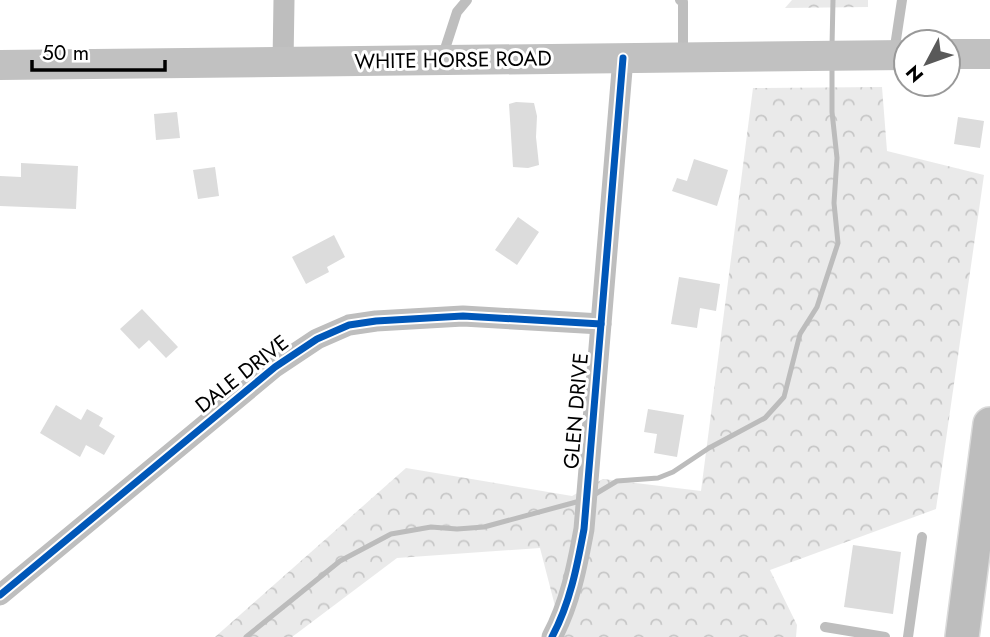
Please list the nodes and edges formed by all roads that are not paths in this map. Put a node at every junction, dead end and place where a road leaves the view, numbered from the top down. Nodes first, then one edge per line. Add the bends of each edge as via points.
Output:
1 (284, 0) edge
2 (467, 0) edge
3 (680, 0) edge
4 (902, 0) edge
5 (901, 28) edge
6 (962, 54) edge
7 (990, 54) edge
8 (892, 55) edge
9 (682, 57) junction
10 (623, 58) junction
11 (2, 59) edge
12 (442, 61) junction
13 (283, 63) junction
14 (601, 324) junction
15 (990, 424) edge
16 (984, 513) edge
17 (922, 537) dead end
18 (0, 595) edge
19 (825, 627) dead end
20 (552, 637) edge
21 (886, 637) edge
22 (908, 637) edge
23 (961, 637) edge

1 - 13 street
2 - 12 lane via 457,12
3 - 9 lane
4 - 5 lane
6 - 7 main road
8 - 9 main road, WHITE HORSE ROAD
9 - 10 main road, WHITE HORSE ROAD
10 - 12 main road, WHITE HORSE ROAD
10 - 14 street, GLEN DRIVE
11 - 13 main road, WHITE HORSE ROAD
12 - 13 main road, WHITE HORSE ROAD
14 - 18 street, DALE DRIVE via 463,316 349,325 317,339 275,366
14 - 20 street, GLEN DRIVE via 584,529 563,616
15 - 16 main road
16 - 23 main road
17 - 22 lane
19 - 21 lane

